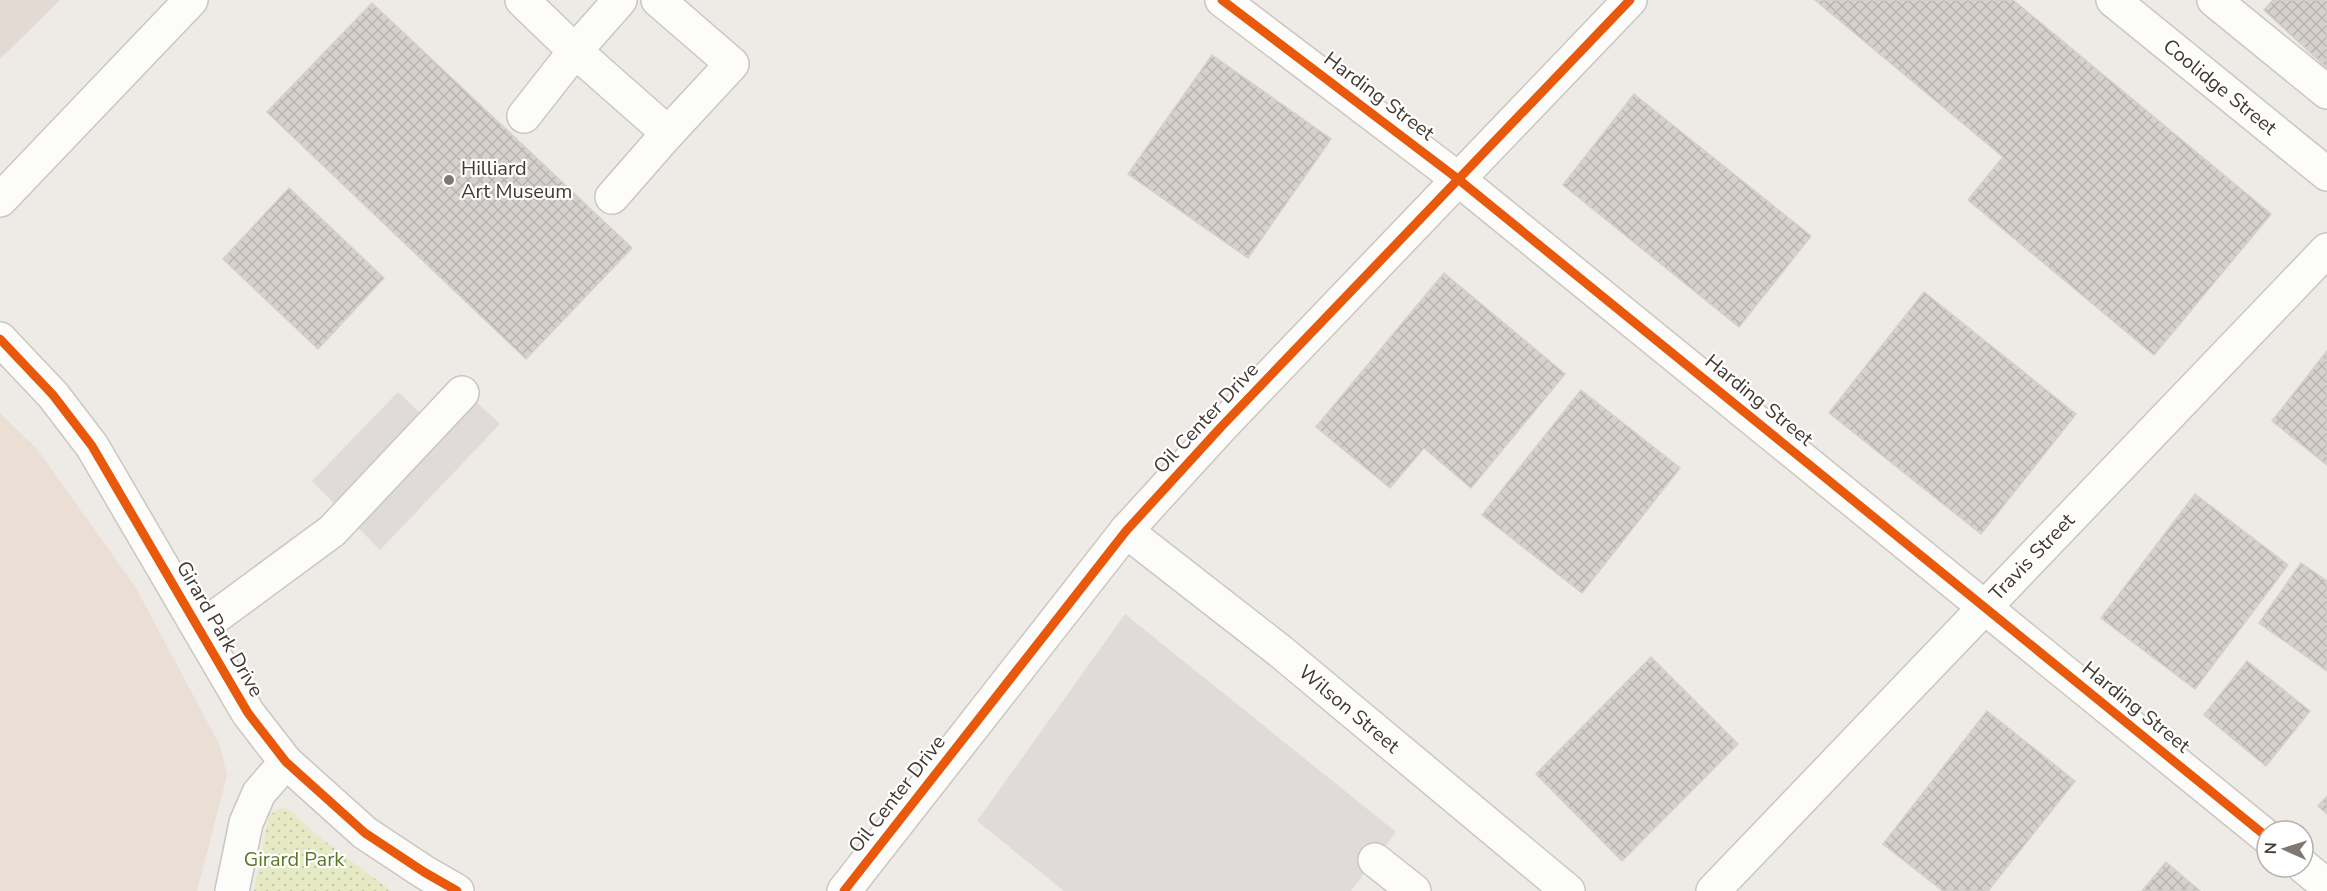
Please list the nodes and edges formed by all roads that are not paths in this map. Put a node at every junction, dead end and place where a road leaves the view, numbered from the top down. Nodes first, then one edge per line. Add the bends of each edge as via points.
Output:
1 (191, 0) edge
2 (522, 0) edge
3 (620, 0) edge
4 (658, 0) edge
5 (1222, 0) edge
6 (1630, 0) edge
7 (2113, 0) edge
8 (2214, 0) edge
9 (576, 51) junction
10 (2327, 92) edge
11 (524, 116) dead end
12 (668, 133) junction
13 (2327, 174) edge
14 (1458, 179) junction
15 (612, 197) dead end
16 (0, 200) edge
17 (2327, 250) edge
18 (0, 339) edge
19 (462, 393) dead end
20 (1126, 531) junction
21 (1985, 606) junction
22 (199, 629) junction
23 (286, 762) junction
24 (2255, 827) edge
25 (1375, 860) dead end
26 (2315, 876) edge
27 (2327, 886) edge
28 (232, 891) edge
29 (457, 891) edge
30 (844, 891) edge
31 (1414, 891) edge
32 (1568, 891) edge
33 (1713, 891) edge

1 - 16 street
2 - 9 street
3 - 9 street
4 - 12 street via 732,64
5 - 14 street, Harding Street
6 - 14 street, Oil Center Drive
7 - 13 street, Coolidge Street
8 - 10 street
9 - 11 street
9 - 12 street
12 - 15 street
14 - 20 street, Oil Center Drive
14 - 21 street, Harding Street
17 - 21 street, Travis Street
18 - 22 street, Girard Park Drive via 53,395 92,446
19 - 22 street via 332,531
20 - 30 street, Oil Center Drive
20 - 32 street, Wilson Street via 1280,651
21 - 24 street, Harding Street
21 - 33 street, Travis Street
22 - 23 street, Girard Park Drive via 248,713
23 - 28 street via 259,793 246,823
23 - 29 street, Girard Park Drive via 365,833
25 - 31 street
26 - 27 street

